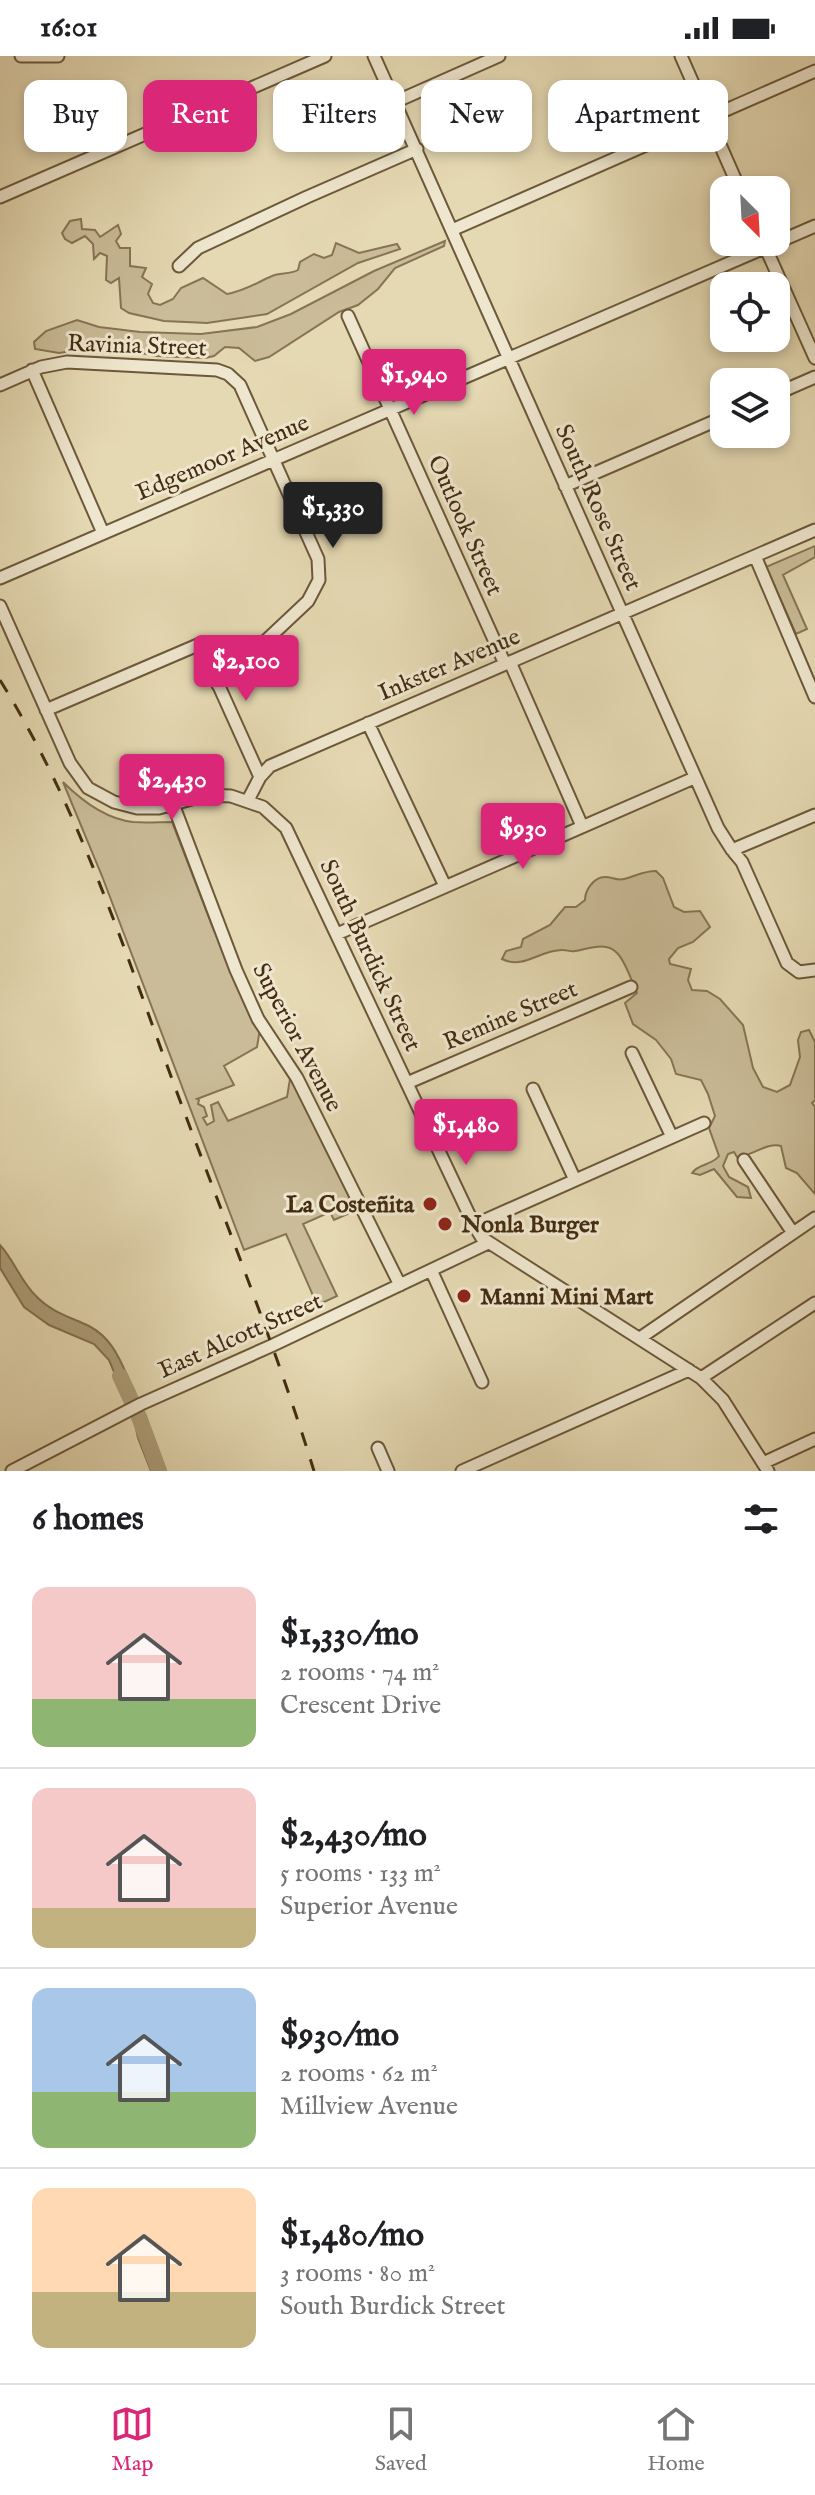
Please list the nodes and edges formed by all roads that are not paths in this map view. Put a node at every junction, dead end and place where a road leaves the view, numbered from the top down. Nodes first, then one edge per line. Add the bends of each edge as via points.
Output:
1 (21, 56) edge
2 (58, 56) edge
3 (325, 56) edge
4 (374, 56) edge
5 (499, 56) edge
6 (681, 56) edge
7 (815, 71) edge
8 (385, 80) edge
9 (691, 80) edge
10 (405, 98) edge
11 (728, 108) edge
12 (405, 123) edge
13 (417, 149) junction
14 (628, 152) edge
15 (723, 152) edge
16 (734, 176) edge
17 (0, 197) edge
18 (815, 226) edge
19 (452, 230) junction
20 (790, 235) edge
21 (737, 256) edge
22 (769, 256) edge
23 (179, 266) dead end
24 (348, 316) dead end
25 (508, 357) junction
26 (815, 358) edge
27 (32, 370) junction
28 (815, 377) edge
29 (0, 385) edge
30 (790, 388) edge
31 (390, 409) junction
32 (710, 423) edge
33 (273, 458) junction
34 (565, 486) junction
35 (815, 530) edge
36 (103, 533) junction
37 (755, 556) junction
38 (0, 578) edge
39 (0, 606) edge
40 (623, 614) junction
41 (200, 644) junction
42 (257, 649) junction
43 (507, 663) junction
44 (218, 685) junction
45 (815, 697) edge
46 (46, 710) junction
47 (368, 723) junction
48 (260, 777) junction
49 (694, 778) junction
50 (248, 800) junction
51 (173, 804) junction
52 (815, 815) edge
53 (582, 826) junction
54 (732, 850) junction
55 (445, 886) junction
56 (337, 934) junction
57 (815, 970) edge
58 (631, 987) dead end
59 (632, 1053) dead end
60 (407, 1083) junction
61 (533, 1089) dead end
62 (704, 1123) dead end
63 (672, 1137) junction
64 (744, 1160) dead end
65 (575, 1180) junction
66 (815, 1218) edge
67 (474, 1225) junction
68 (793, 1233) junction
69 (488, 1243) junction
70 (431, 1270) junction
71 (400, 1285) junction
72 (815, 1303) edge
73 (640, 1338) junction
74 (689, 1370) junction
75 (701, 1378) junction
76 (482, 1382) dead end
77 (815, 1439) edge
78 (378, 1448) dead end
79 (766, 1467) edge
80 (12, 1471) edge
81 (388, 1471) edge
82 (462, 1471) edge

1 - 2 street
3 - 17 street
4 - 8 street, South Rose Street
5 - 10 street
6 - 9 street
7 - 11 street
12 - 13 street, South Rose Street
13 - 19 street, South Rose Street
13 - 23 street via 198,248
14 - 19 street
15 - 16 street
18 - 20 street, Edgemoor Avenue
19 - 25 street, South Rose Street
21 - 25 street, Edgemoor Avenue
22 - 26 street
24 - 31 street, Outlook Street
25 - 31 street, Edgemoor Avenue
25 - 34 street, South Rose Street
27 - 29 street, Ravinia Street
27 - 33 street, Ravinia Street via 84,362 228,374 245,394
27 - 36 street
28 - 30 street
31 - 33 street, Edgemoor Avenue
31 - 43 street, Outlook Street
32 - 34 street
33 - 36 street, Edgemoor Avenue
33 - 42 street via 318,559 319,580 308,601
34 - 40 street, South Rose Street
35 - 37 street, Inkster Avenue
36 - 38 street, Edgemoor Avenue
37 - 40 street, Inkster Avenue
37 - 45 street
39 - 46 street
40 - 43 street, Inkster Avenue
40 - 49 street, South Rose Street
41 - 42 street
41 - 44 street
41 - 46 street
42 - 44 street
43 - 47 street, Inkster Avenue
43 - 53 street, Outlook Street
44 - 48 street
46 - 51 street via 88,788 137,808
47 - 48 street, Inkster Avenue via 270,766
47 - 55 street
48 - 50 street, Inkster Avenue
49 - 53 street
49 - 54 street, South Rose Street
50 - 51 street via 215,794
50 - 56 street, South Burdick Street via 286,828
51 - 71 street, Superior Avenue via 258,1019 297,1078
52 - 54 street
53 - 55 street
54 - 57 street, South Rose Street via 787,963 794,970
55 - 56 street
56 - 60 street, South Burdick Street
58 - 60 street, Remine Street
59 - 63 street
60 - 67 street, South Burdick Street
61 - 65 street
62 - 63 street
63 - 65 street
64 - 68 street
65 - 67 street
66 - 68 street
67 - 69 street, South Burdick Street
68 - 73 street
69 - 70 street, East Alcott Street
69 - 73 street, South Burdick Street
70 - 71 street, East Alcott Street
70 - 76 street
71 - 80 street, East Alcott Street via 127,1410
72 - 75 street
73 - 74 street, South Burdick Street
74 - 75 street, South Burdick Street
74 - 82 street
75 - 79 street, South Burdick Street via 723,1400
77 - 79 street
78 - 81 street

